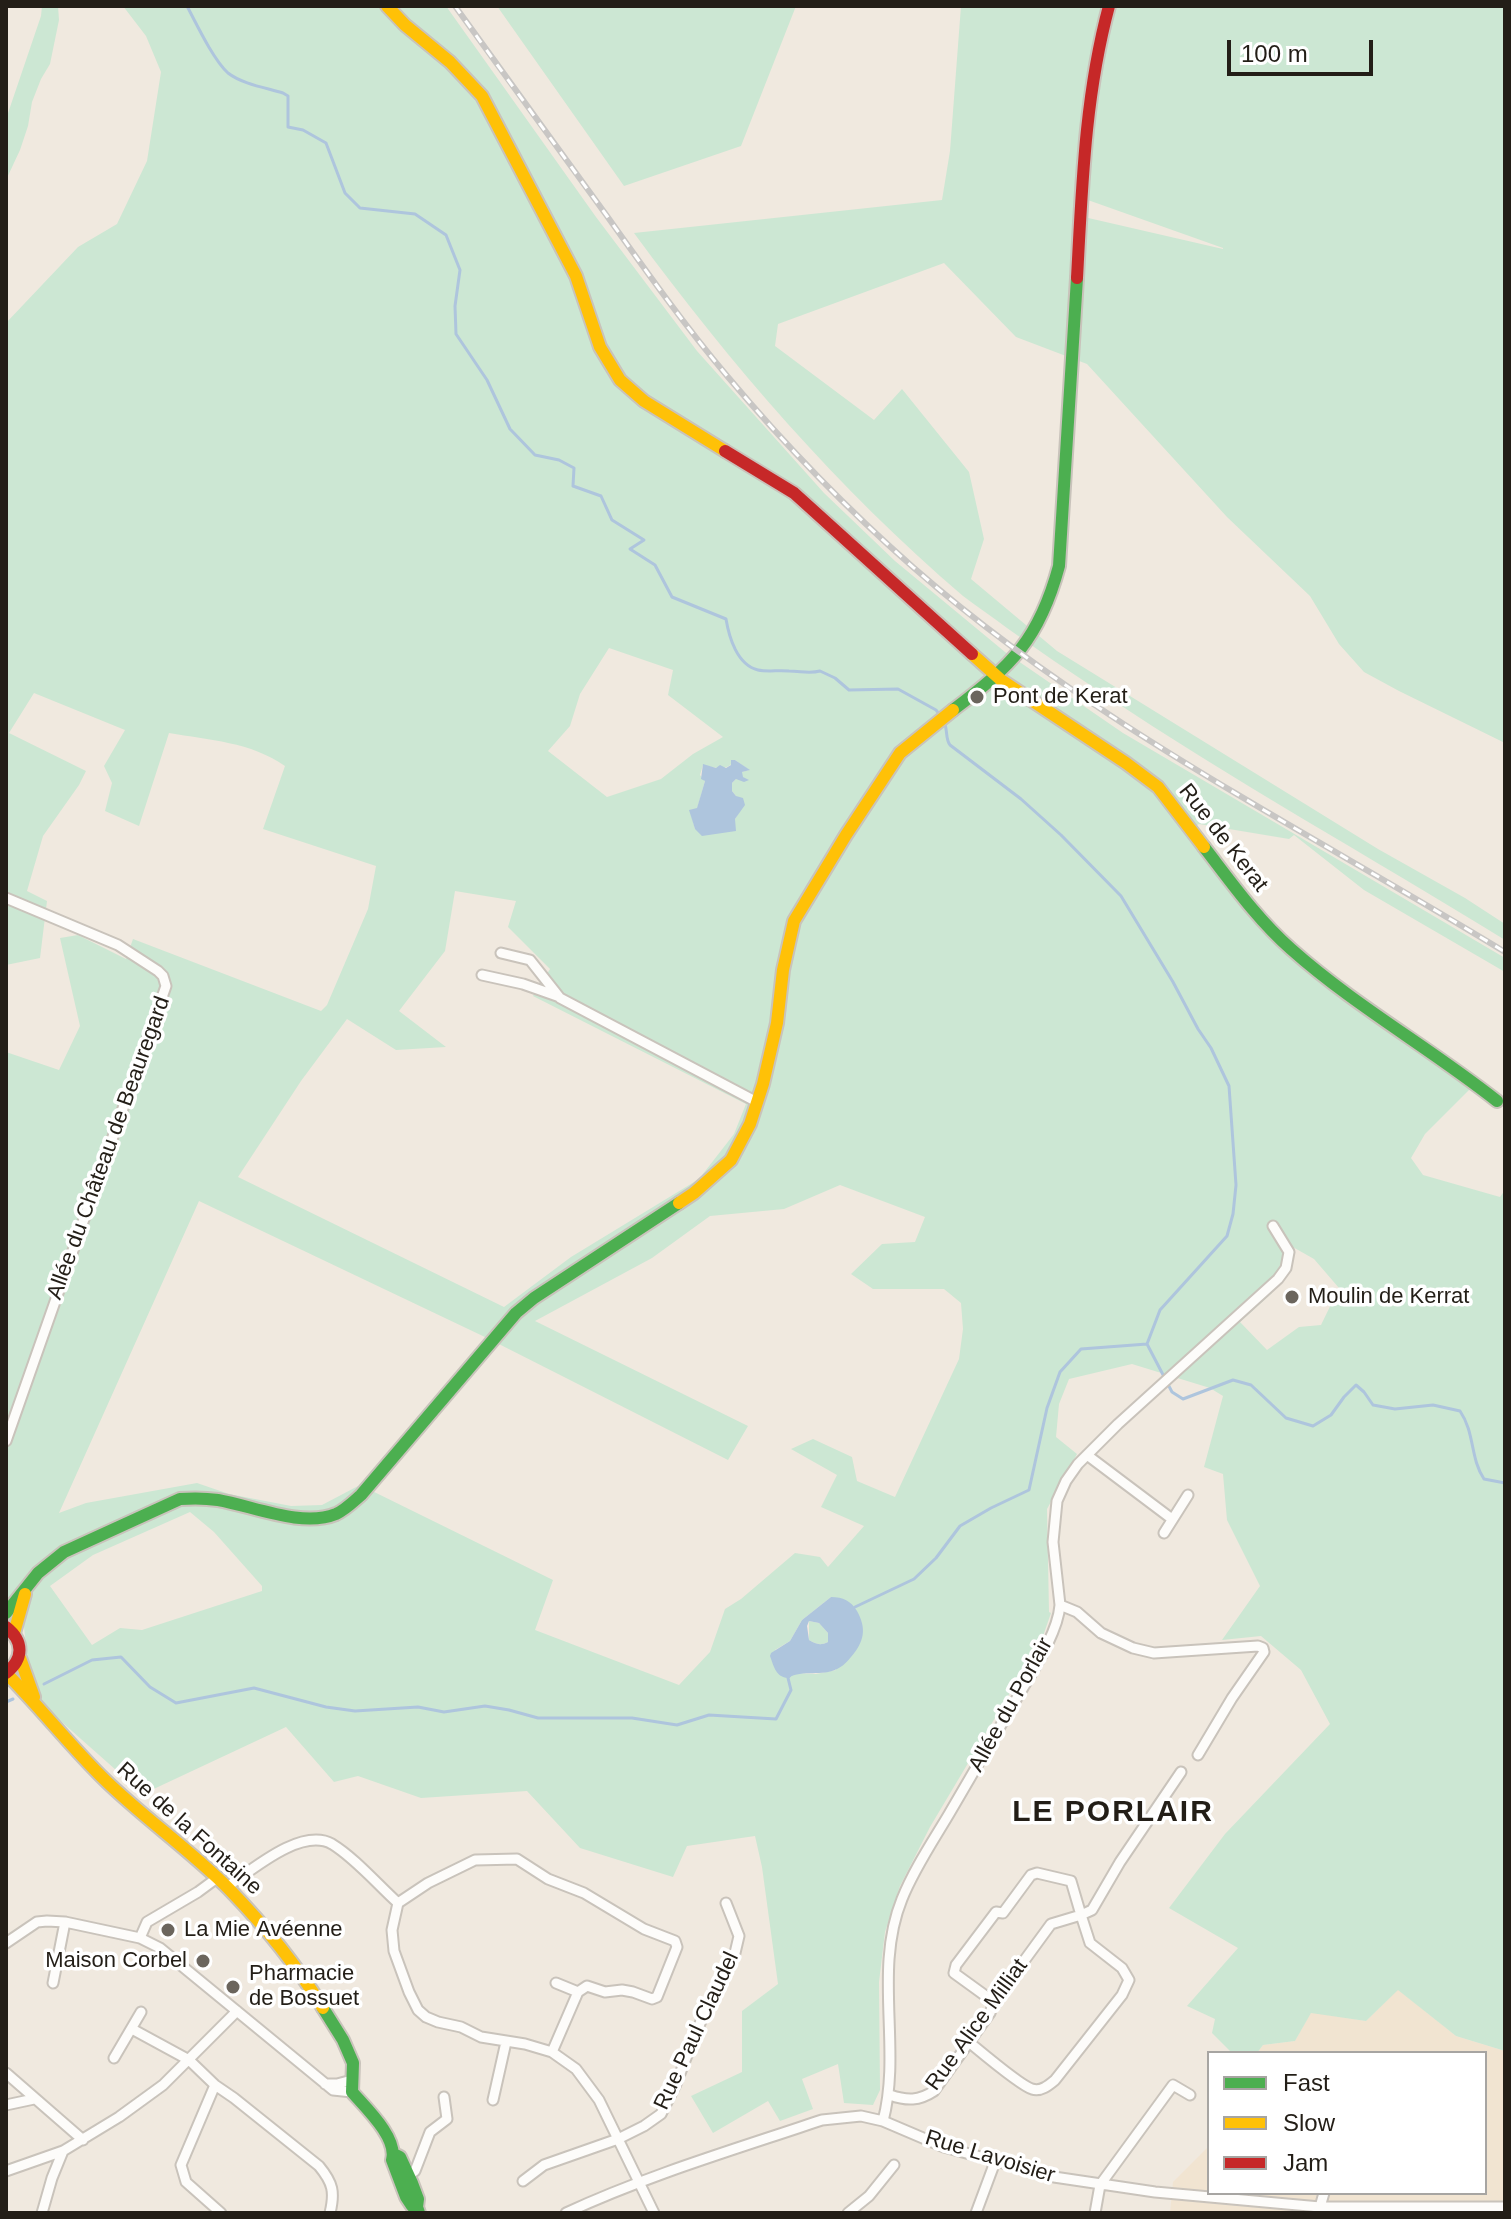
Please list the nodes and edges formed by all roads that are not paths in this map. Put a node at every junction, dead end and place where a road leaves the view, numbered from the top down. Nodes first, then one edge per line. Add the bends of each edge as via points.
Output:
1 (387, 6) edge
2 (1109, 6) edge
3 (996, 676) junction
4 (6, 898) edge
5 (501, 953) dead end
6 (482, 975) dead end
7 (560, 998) junction
8 (1497, 1101) dead end
9 (757, 1102) junction
10 (1273, 1226) dead end
11 (6, 1441) edge
12 (1087, 1455) junction
13 (1188, 1495) dead end
14 (1172, 1519) junction
15 (1164, 1533) dead end
16 (28, 1588) junction
17 (1060, 1605) junction
18 (6, 1613) edge
19 (10, 1630) edge
20 (20, 1658) junction
21 (6, 1673) edge
22 (37, 1704) junction
23 (1198, 1755) dead end
24 (1181, 1772) dead end
25 (222, 1883) junction
26 (398, 1903) junction
27 (726, 1903) dead end
28 (1081, 1915) junction
29 (65, 1922) junction
30 (140, 1938) junction
31 (6, 1943) edge
32 (53, 1983) dead end
33 (556, 1983) dead end
34 (578, 1992) junction
35 (994, 2002) junction
36 (237, 2011) junction
37 (141, 2012) dead end
38 (132, 2029) junction
39 (506, 2042) junction
40 (970, 2043) junction
41 (552, 2052) junction
42 (114, 2058) dead end
43 (189, 2060) junction
44 (6, 2073) edge
45 (215, 2085) junction
46 (352, 2086) junction
47 (890, 2095) junction
48 (1190, 2095) dead end
49 (444, 2097) dead end
50 (34, 2099) junction
51 (493, 2100) dead end
52 (6, 2105) edge
53 (883, 2121) junction
54 (618, 2139) junction
55 (83, 2140) junction
56 (63, 2151) junction
57 (995, 2162) junction
58 (894, 2165) dead end
59 (6, 2171) edge
60 (404, 2177) junction
61 (523, 2181) dead end
62 (640, 2182) junction
63 (1100, 2185) junction
64 (1323, 2195) edge
65 (1320, 2207) junction
66 (1505, 2207) edge
67 (44, 2210) edge
68 (418, 2210) edge
69 (56, 2213) edge
70 (221, 2213) edge
71 (330, 2213) edge
72 (566, 2213) edge
73 (654, 2213) edge
74 (848, 2213) edge
75 (976, 2213) edge
76 (1095, 2213) edge

1 - 3 main road, Rue de Kerat via 482,96 576,276 600,347 620,380 644,401 794,493
2 - 3 main road via 1091,89 1081,201 1059,566 1046,607 1020,650
3 - 8 main road, Rue de Kerat via 1158,787 1244,899 1292,950
3 - 9 main road via 900,753 794,921
4 - 11 street, Allée du Château de Beauregard via 118,945 158,971 166,986
5 - 7 street via 530,960
6 - 7 street
7 - 9 street
9 - 16 main road via 736,1152 714,1177 516,1313 348,1506 315,1518 220,1500 180,1499 64,1552
10 - 12 street, Allée du Porlair via 1289,1252 1286,1268 1270,1288
12 - 14 street
12 - 17 street, Allée du Porlair via 1057,1501 1053,1542
13 - 14 street
14 - 15 street
16 - 18 main road
16 - 19 main road
17 - 23 street via 1101,1633 1154,1653 1263,1648
17 - 47 street, Allée du Porlair via 1047,1644 902,1898 889,1963
19 - 20 main road, Rue de la Fontaine via 21,1645
20 - 21 main road
20 - 22 main road, Rue de la Fontaine
21 - 22 main road, Rue de la Fontaine
22 - 25 main road, Rue de la Fontaine via 107,1782
24 - 28 street via 1092,1910
25 - 26 street via 284,1849 323,1841
25 - 30 street via 147,1922
25 - 46 main road, Rue de la Fontaine via 310,1987 353,2063
26 - 34 street via 475,1860 517,1859 633,1924 675,1941 657,1997 587,1986
26 - 39 street via 394,1951 418,2010 438,2022
27 - 54 street, Rue Paul Claudel via 739,1936 735,1953 676,2084 661,2114
28 - 35 street, Rue Alice Milliat via 1051,1924
28 - 35 street via 1071,1881 1031,1875 1003,1913 988,1920 956,1965 958,1978
28 - 40 street via 1090,1943 1129,1980 1055,2080 1033,2090
29 - 30 street
29 - 31 street via 37,1922
29 - 32 street
30 - 36 street via 160,1948
33 - 34 street
34 - 41 street
35 - 40 street, Rue Alice Milliat
36 - 43 street
36 - 46 street via 325,2084
37 - 38 street
38 - 42 street
38 - 43 street
39 - 41 street
39 - 51 street
40 - 47 street, Rue Alice Milliat via 924,2098
41 - 54 street via 576,2069
43 - 45 street
43 - 55 street via 163,2085
44 - 50 street
45 - 70 street via 181,2165 186,2182
45 - 71 street via 319,2166 333,2193
46 - 60 main road, Rue de la Fontaine via 386,2132 392,2160
47 - 53 street, Allée du Porlair
48 - 63 street via 1173,2085
49 - 60 street via 447,2119 430,2132 415,2171
50 - 52 street
50 - 55 street
53 - 57 street, Rue Lavoisier
53 - 62 street, Rue Lavoisier via 861,2116 822,2120
54 - 61 street, Rue Paul Claudel via 544,2165
54 - 62 street
55 - 56 street
56 - 59 street
56 - 67 street
57 - 63 street, Rue Lavoisier
57 - 75 street
58 - 74 street
60 - 68 main road, Rue de la Fontaine via 410,2204
62 - 72 street, Rue Lavoisier
62 - 73 street
63 - 65 street, Rue Lavoisier
63 - 76 street
64 - 65 street
65 - 66 street, Rue Lavoisier
67 - 69 street

